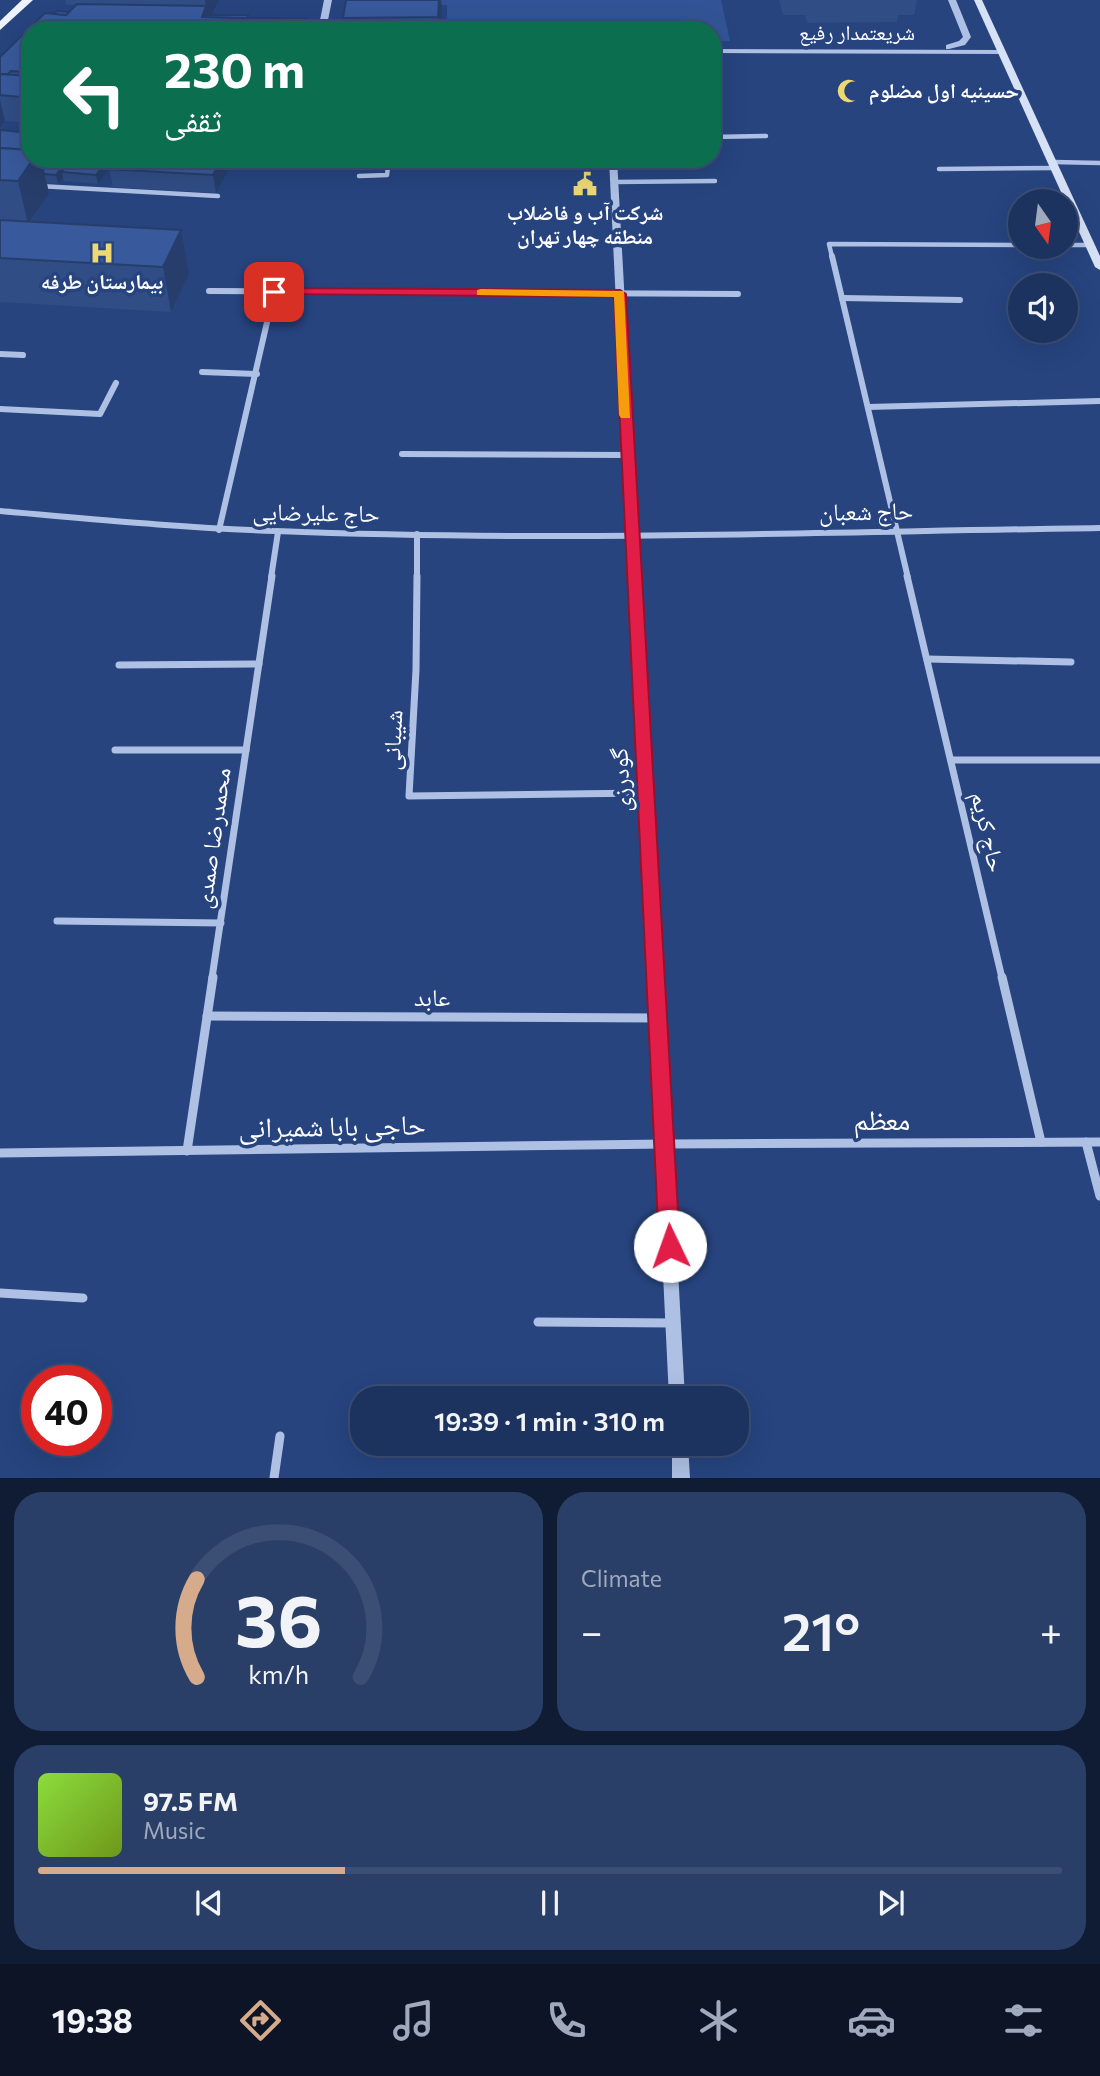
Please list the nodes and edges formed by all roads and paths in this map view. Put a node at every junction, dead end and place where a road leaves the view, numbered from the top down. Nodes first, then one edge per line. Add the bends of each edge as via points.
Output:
1 (28, 0) edge
2 (328, 0) edge
3 (952, 0) edge
4 (978, 0) edge
5 (324, 21) edge
6 (0, 27) edge
7 (920, 50) junction
8 (721, 51) edge
9 (1001, 51) junction
10 (766, 135) dead end
11 (721, 136) edge
12 (1100, 163) edge
13 (1055, 165) junction
14 (388, 168) edge
15 (613, 168) edge
16 (939, 169) dead end
17 (359, 176) dead end
18 (112, 180) edge
19 (715, 181) dead end
20 (614, 182) junction
21 (26, 185) edge
22 (106, 190) junction
23 (218, 196) dead end
24 (1008, 245) edge
25 (1078, 245) edge
26 (1091, 245) junction
27 (1100, 265) edge
28 (209, 291) dead end
29 (274, 292) junction
30 (620, 294) junction
31 (738, 294) dead end
32 (842, 298) junction
33 (960, 300) dead end
34 (0, 354) edge
35 (23, 355) dead end
36 (202, 372) dead end
37 (257, 374) junction
38 (116, 383) dead end
39 (1100, 401) edge
40 (867, 407) junction
41 (0, 409) edge
42 (402, 454) dead end
43 (628, 455) junction
44 (0, 511) edge
45 (1100, 528) edge
46 (219, 530) junction
47 (897, 531) junction
48 (278, 532) junction
49 (417, 534) junction
50 (632, 534) junction
51 (927, 659) junction
52 (1071, 662) dead end
53 (259, 664) junction
54 (119, 666) dead end
55 (115, 750) dead end
56 (246, 750) junction
57 (951, 760) junction
58 (1100, 760) edge
59 (646, 793) junction
60 (57, 921) dead end
61 (221, 923) junction
62 (207, 1016) junction
63 (657, 1018) junction
64 (1041, 1142) junction
65 (1086, 1142) junction
66 (1100, 1142) edge
67 (664, 1144) junction
68 (187, 1151) junction
69 (0, 1153) edge
70 (1100, 1196) edge
71 (0, 1293) edge
72 (83, 1298) dead end
73 (538, 1322) dead end
74 (674, 1323) junction
75 (677, 1386) edge
76 (280, 1436) dead end
77 (680, 1456) edge
78 (274, 1478) edge
79 (681, 1478) edge

1 - 6 main road
2 - 5 street
3 - 7 street via 966,40
4 - 9 main road
7 - 8 street, شریعتمدار رفیع
7 - 9 street, شریعتمدار رفیع
9 - 13 main road
10 - 11 street
12 - 13 street
13 - 16 street
13 - 26 main road
14 - 17 street via 387,175
15 - 20 street, گودرزی
18 - 22 street
19 - 20 street
20 - 30 street, گودرزی
21 - 22 street
22 - 23 street
24 - 32 street, حاج کریم via 829,244
25 - 26 street
26 - 27 main road
28 - 29 street
29 - 30 street
29 - 37 street
30 - 31 street
30 - 43 street, گودرزی
32 - 33 street
32 - 40 street, حاج کریم
34 - 35 street
36 - 37 street
37 - 46 street
38 - 41 street via 100,414
39 - 40 street
40 - 47 street, حاج کریم
42 - 43 street
43 - 50 street, گودرزی
44 - 46 street, حاج علیرضایی
45 - 47 street, حاج شعبان
46 - 48 street, حاج علیرضایی
47 - 50 street, حاج شعبان
47 - 51 street, حاج کریم
48 - 49 street, حاج علیرضایی
48 - 53 street, محمدرضا صمدی
49 - 50 street, حاج علیرضایی
49 - 59 street, شیبانی via 410,796
50 - 59 street, گودرزی
51 - 52 street
51 - 57 street, حاج کریم
53 - 54 street
53 - 56 street, محمدرضا صمدی
55 - 56 street
56 - 61 street, محمدرضا صمدی
57 - 58 street
57 - 64 street, حاج کریم
59 - 63 street, گودرزی
60 - 61 street
61 - 62 street, محمدرضا صمدی
62 - 63 street, عابد
62 - 68 street, محمدرضا صمدی
63 - 67 street, گودرزی
64 - 65 street, معظم
64 - 67 street, معظم
65 - 66 street, معظم
65 - 70 street
67 - 68 street, حاجی بابا شمیرانی
67 - 74 street, گودرزی
68 - 69 street, حاجی بابا شمیرانی
71 - 72 street
73 - 74 street
74 - 75 street, گودرزی
76 - 78 street
77 - 79 street

